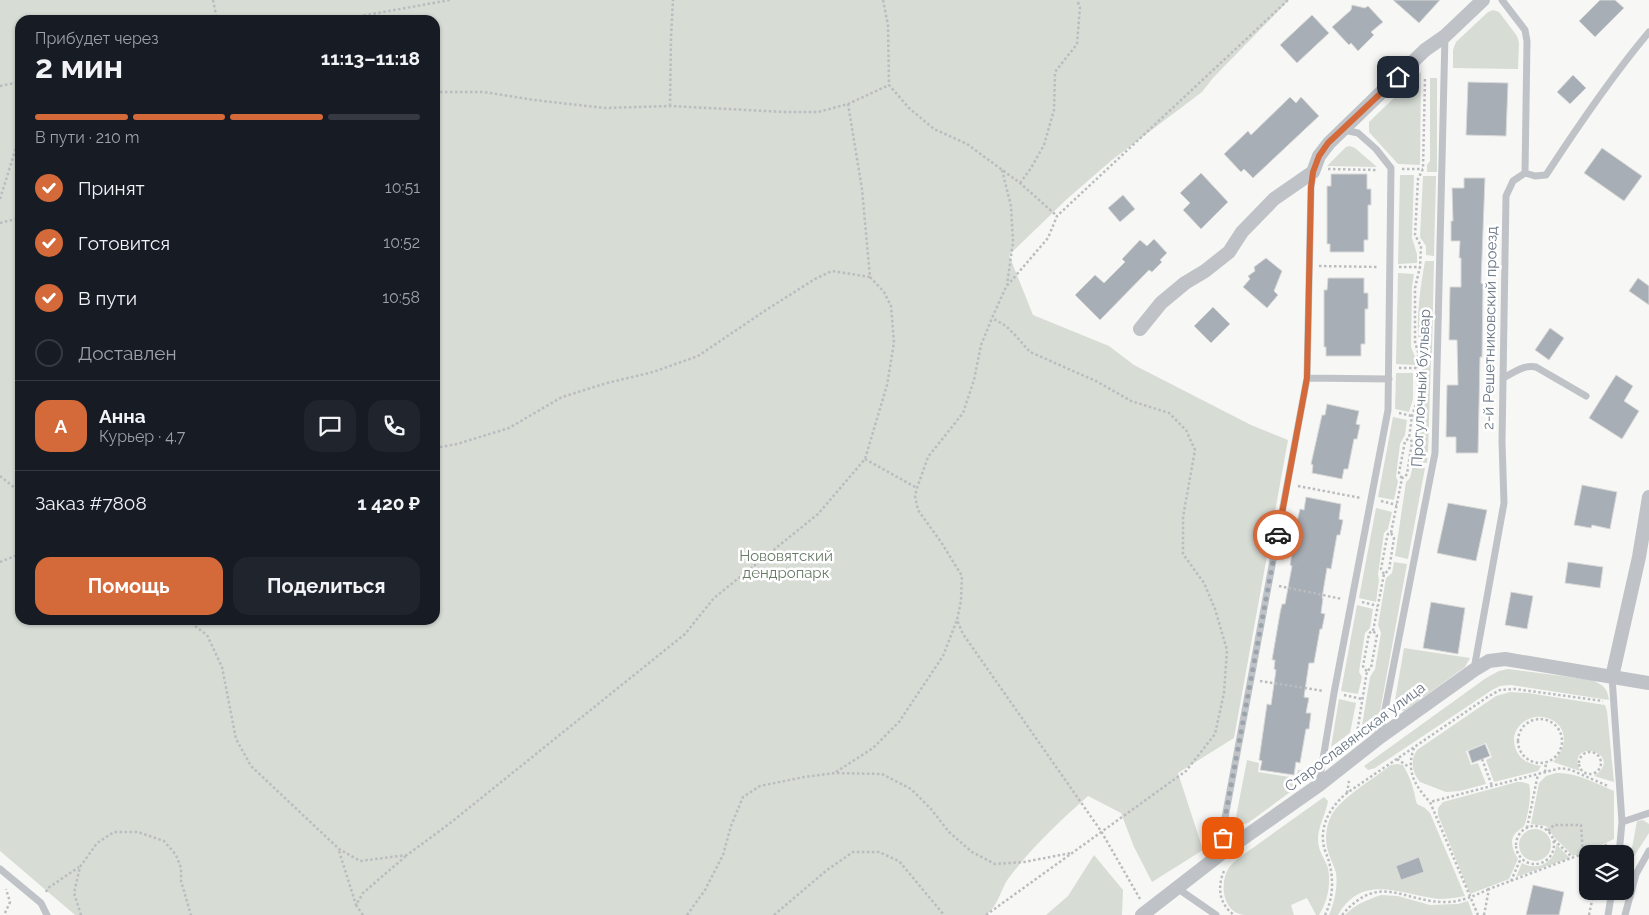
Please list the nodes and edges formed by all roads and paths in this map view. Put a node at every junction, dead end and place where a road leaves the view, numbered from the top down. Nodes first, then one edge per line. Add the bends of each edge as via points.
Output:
1 (213, 0) edge
2 (450, 0) edge
3 (673, 0) edge
4 (883, 0) edge
5 (1077, 0) edge
6 (1288, 0) edge
7 (1482, 0) edge
8 (1502, 0) edge
9 (216, 15) edge
10 (367, 15) edge
11 (1649, 32) edge
12 (1445, 36) junction
13 (1426, 79) dead end
14 (15, 83) edge
15 (889, 85) junction
16 (0, 86) edge
17 (440, 92) edge
18 (848, 104) junction
19 (670, 106) junction
20 (1343, 130) junction
21 (15, 151) edge
22 (1377, 163) dead end
23 (1391, 168) junction
24 (1423, 169) junction
25 (1002, 170) junction
26 (1316, 170) junction
27 (1524, 172) junction
28 (1020, 183) junction
29 (0, 199) edge
30 (1057, 216) junction
31 (15, 220) edge
32 (0, 224) edge
33 (1309, 266) junction
34 (1390, 267) junction
35 (1420, 267) junction
36 (870, 277) junction
37 (1006, 287) junction
38 (992, 318) junction
39 (1140, 330) dead end
40 (1389, 368) junction
41 (1418, 368) junction
42 (1307, 378) junction
43 (1503, 378) junction
44 (1389, 379) junction
45 (1586, 396) dead end
46 (1409, 438) junction
47 (440, 447) edge
48 (865, 459) junction
49 (0, 476) edge
50 (1402, 478) junction
51 (1287, 484) junction
52 (15, 488) edge
53 (917, 488) junction
54 (1649, 496) edge
55 (1370, 499) junction
56 (1397, 505) junction
57 (1391, 533) junction
58 (15, 556) edge
59 (0, 562) edge
60 (1384, 574) junction
61 (1268, 584) junction
62 (1352, 600) junction
63 (1378, 606) junction
64 (957, 620) junction
65 (194, 625) edge
66 (1374, 631) junction
67 (1474, 670) junction
68 (1367, 671) junction
69 (1612, 677) junction
70 (1251, 679) junction
71 (1649, 683) edge
72 (1334, 693) junction
73 (1362, 699) junction
74 (1608, 703) dead end
75 (1380, 737) junction
76 (1414, 747) junction
77 (1352, 758) junction
78 (1396, 759) junction
79 (1482, 759) dead end
80 (1546, 762) junction
81 (1410, 768) junction
82 (1544, 772) junction
83 (835, 773) junction
84 (1350, 774) dead end
85 (1538, 774) junction
86 (1587, 775) junction
87 (1319, 785) junction
88 (1492, 786) junction
89 (1621, 792) junction
90 (1347, 793) junction
91 (1430, 802) junction
92 (1649, 813) edge
93 (1622, 822) junction
94 (1527, 828) junction
95 (1101, 831) junction
96 (1548, 831) junction
97 (1553, 839) junction
98 (1616, 840) dead end
99 (1582, 845) edge
100 (1607, 845) edge
101 (1620, 845) edge
102 (339, 849) junction
103 (1649, 851) edge
104 (1072, 853) junction
105 (1222, 853) junction
106 (407, 855) junction
107 (1579, 856) edge
108 (1521, 858) junction
109 (1573, 858) junction
110 (80, 867) junction
111 (0, 869) edge
112 (1511, 881) junction
113 (4, 884) dead end
114 (1177, 888) junction
115 (1489, 889) junction
116 (1470, 897) junction
117 (1592, 900) edge
118 (1610, 900) edge
119 (41, 903) junction
120 (356, 905) junction
121 (5, 913) dead end
122 (1144, 913) edge
123 (47, 915) edge
124 (80, 915) edge
125 (191, 915) edge
126 (363, 915) edge
127 (687, 915) edge
128 (774, 915) edge
129 (944, 915) edge
130 (986, 915) edge
131 (1216, 915) edge
132 (1325, 915) edge
133 (1342, 915) edge
134 (1478, 915) edge
135 (1484, 915) edge
136 (1590, 915) edge
137 (1608, 915) edge
138 (1625, 915) edge

1 - 9 path
2 - 10 path
3 - 19 path
4 - 15 path via 888,26
5 - 28 path via 1080,7 1077,44 1055,72 1054,110 1044,146
6 - 30 path
7 - 12 street
8 - 27 lane via 1525,30 1527,42
11 - 27 lane via 1546,175
12 - 20 street via 1424,50
12 - 75 lane, Прогулочный бульвар via 1435,453
13 - 24 path, Прогулочный бульвар
14 - 16 path
15 - 18 path
15 - 25 path via 934,130 967,144
17 - 19 path via 484,92 605,108
18 - 19 path via 818,112
18 - 36 path via 862,188
20 - 23 lane via 1358,133 1376,148
20 - 26 street via 1319,156
21 - 29 path
22 - 26 path via 1382,170
23 - 24 path
23 - 34 lane
24 - 35 path, Прогулочный бульвар via 1418,179 1415,235 1421,246
25 - 28 path
25 - 37 path via 1011,206 1013,242
26 - 33 lane via 1311,187
26 - 39 street via 1274,199 1242,232 1229,252 1161,303
27 - 43 lane, 2-й Решетниковский проезд via 1513,181 1506,196
28 - 30 path
30 - 37 path via 1048,238
31 - 32 path
33 - 34 path
33 - 42 lane
34 - 35 path
34 - 40 lane
35 - 41 path, Прогулочный бульвар via 1416,288
36 - 47 path via 832,271 698,356 562,397 509,428
36 - 48 path via 884,292 891,306 894,343 887,385
37 - 38 path
38 - 53 path via 981,345 963,413 928,457
38 - 95 path via 1006,326 1030,352 1096,381 1131,401 1169,413 1186,430 1195,450 1183,517 1183,554 1204,583 1227,650 1224,693 1215,734 1186,771
40 - 41 path
40 - 44 lane
41 - 46 path, Прогулочный бульвар via 1418,398
42 - 44 lane
42 - 51 lane
43 - 45 lane via 1525,367 1536,367
43 - 67 lane, 2-й Решетниковский проезд via 1504,503
44 - 55 lane via 1388,410
46 - 50 path, Прогулочный бульвар via 1405,441 1399,473
46 - 50 path, Прогулочный бульвар via 1412,442 1407,474
48 - 53 path
48 - 106 path via 818,514 714,598 684,634
49 - 52 path
50 - 56 path, Прогулочный бульвар
51 - 55 path
51 - 61 lane
53 - 64 path via 918,510 962,576
54 - 69 street
55 - 56 path
55 - 62 lane
56 - 57 path, Прогулочный бульвар
57 - 60 path, Прогулочный бульвар via 1387,537 1381,569
57 - 60 path, Прогулочный бульвар via 1394,538 1389,570
58 - 59 path
60 - 63 path, Прогулочный бульвар
61 - 62 path
61 - 70 lane
62 - 63 path
62 - 72 lane
63 - 66 path, Прогулочный бульвар
64 - 83 path via 943,656 900,722 873,748
64 - 95 path via 963,634
65 - 102 path via 207,635 222,667 236,740 251,766
66 - 68 path, Прогулочный бульвар via 1377,635 1371,668
66 - 68 path, Прогулочный бульвар via 1369,634 1363,666
67 - 69 street, Старославянская улица via 1489,660 1505,659
67 - 75 street, Старославянская улица
68 - 73 path, Прогулочный бульвар
69 - 71 street, Старославянская улица
69 - 89 lane
70 - 72 path
70 - 105 lane via 1224,823
72 - 73 path
72 - 87 lane
73 - 77 path, Прогулочный бульвар
74 - 76 path via 1515,689 1500,690
75 - 77 street, Старославянская улица
76 - 78 path
76 - 81 path
77 - 87 street, Старославянская улица
78 - 81 path
78 - 90 path
79 - 88 path
80 - 80 path via 1526,758 1518,747 1519,733 1536,719 1550,722 1560,733 1560,748
80 - 82 path
81 - 91 path
82 - 85 path
82 - 86 path via 1561,768
83 - 104 path via 882,774 911,788 949,832 972,852 995,864
83 - 127 path via 760,786 743,797 723,855 705,890
84 - 90 path
85 - 88 path
85 - 94 path
86 - 86 path via 1580,766 1581,759 1588,752 1595,753 1601,761 1600,767
86 - 89 path
87 - 105 street, Старославянская улица
88 - 91 path
89 - 93 lane
90 - 132 path via 1332,807 1325,822 1324,847 1332,879
91 - 116 path
92 - 93 lane
93 - 101 lane
94 - 96 path via 1536,826
94 - 108 path via 1517,839
95 - 104 path
95 - 122 path
96 - 97 path
96 - 99 path via 1554,825 1581,825
97 - 108 path via 1554,849 1548,860 1535,864
97 - 109 path
98 - 100 path
102 - 106 path via 360,861
102 - 120 path
103 - 138 lane via 1636,874
104 - 130 path
105 - 114 street, Старославянская улица
106 - 120 path via 363,893
107 - 109 path
108 - 112 path
109 - 112 path
110 - 119 path via 48,888
110 - 124 path via 74,893
110 - 125 path via 97,844 114,832 138,832 164,841 176,855 181,868 181,881
111 - 119 lane
112 - 115 path
113 - 121 path via 10,902
114 - 122 street, Старославянская улица
114 - 131 lane
115 - 116 path
115 - 135 path
116 - 133 path via 1448,902 1385,892 1359,898
116 - 134 path
117 - 136 path
118 - 137 lane
119 - 123 lane
120 - 126 path
128 - 129 path via 853,852 879,852 900,861

